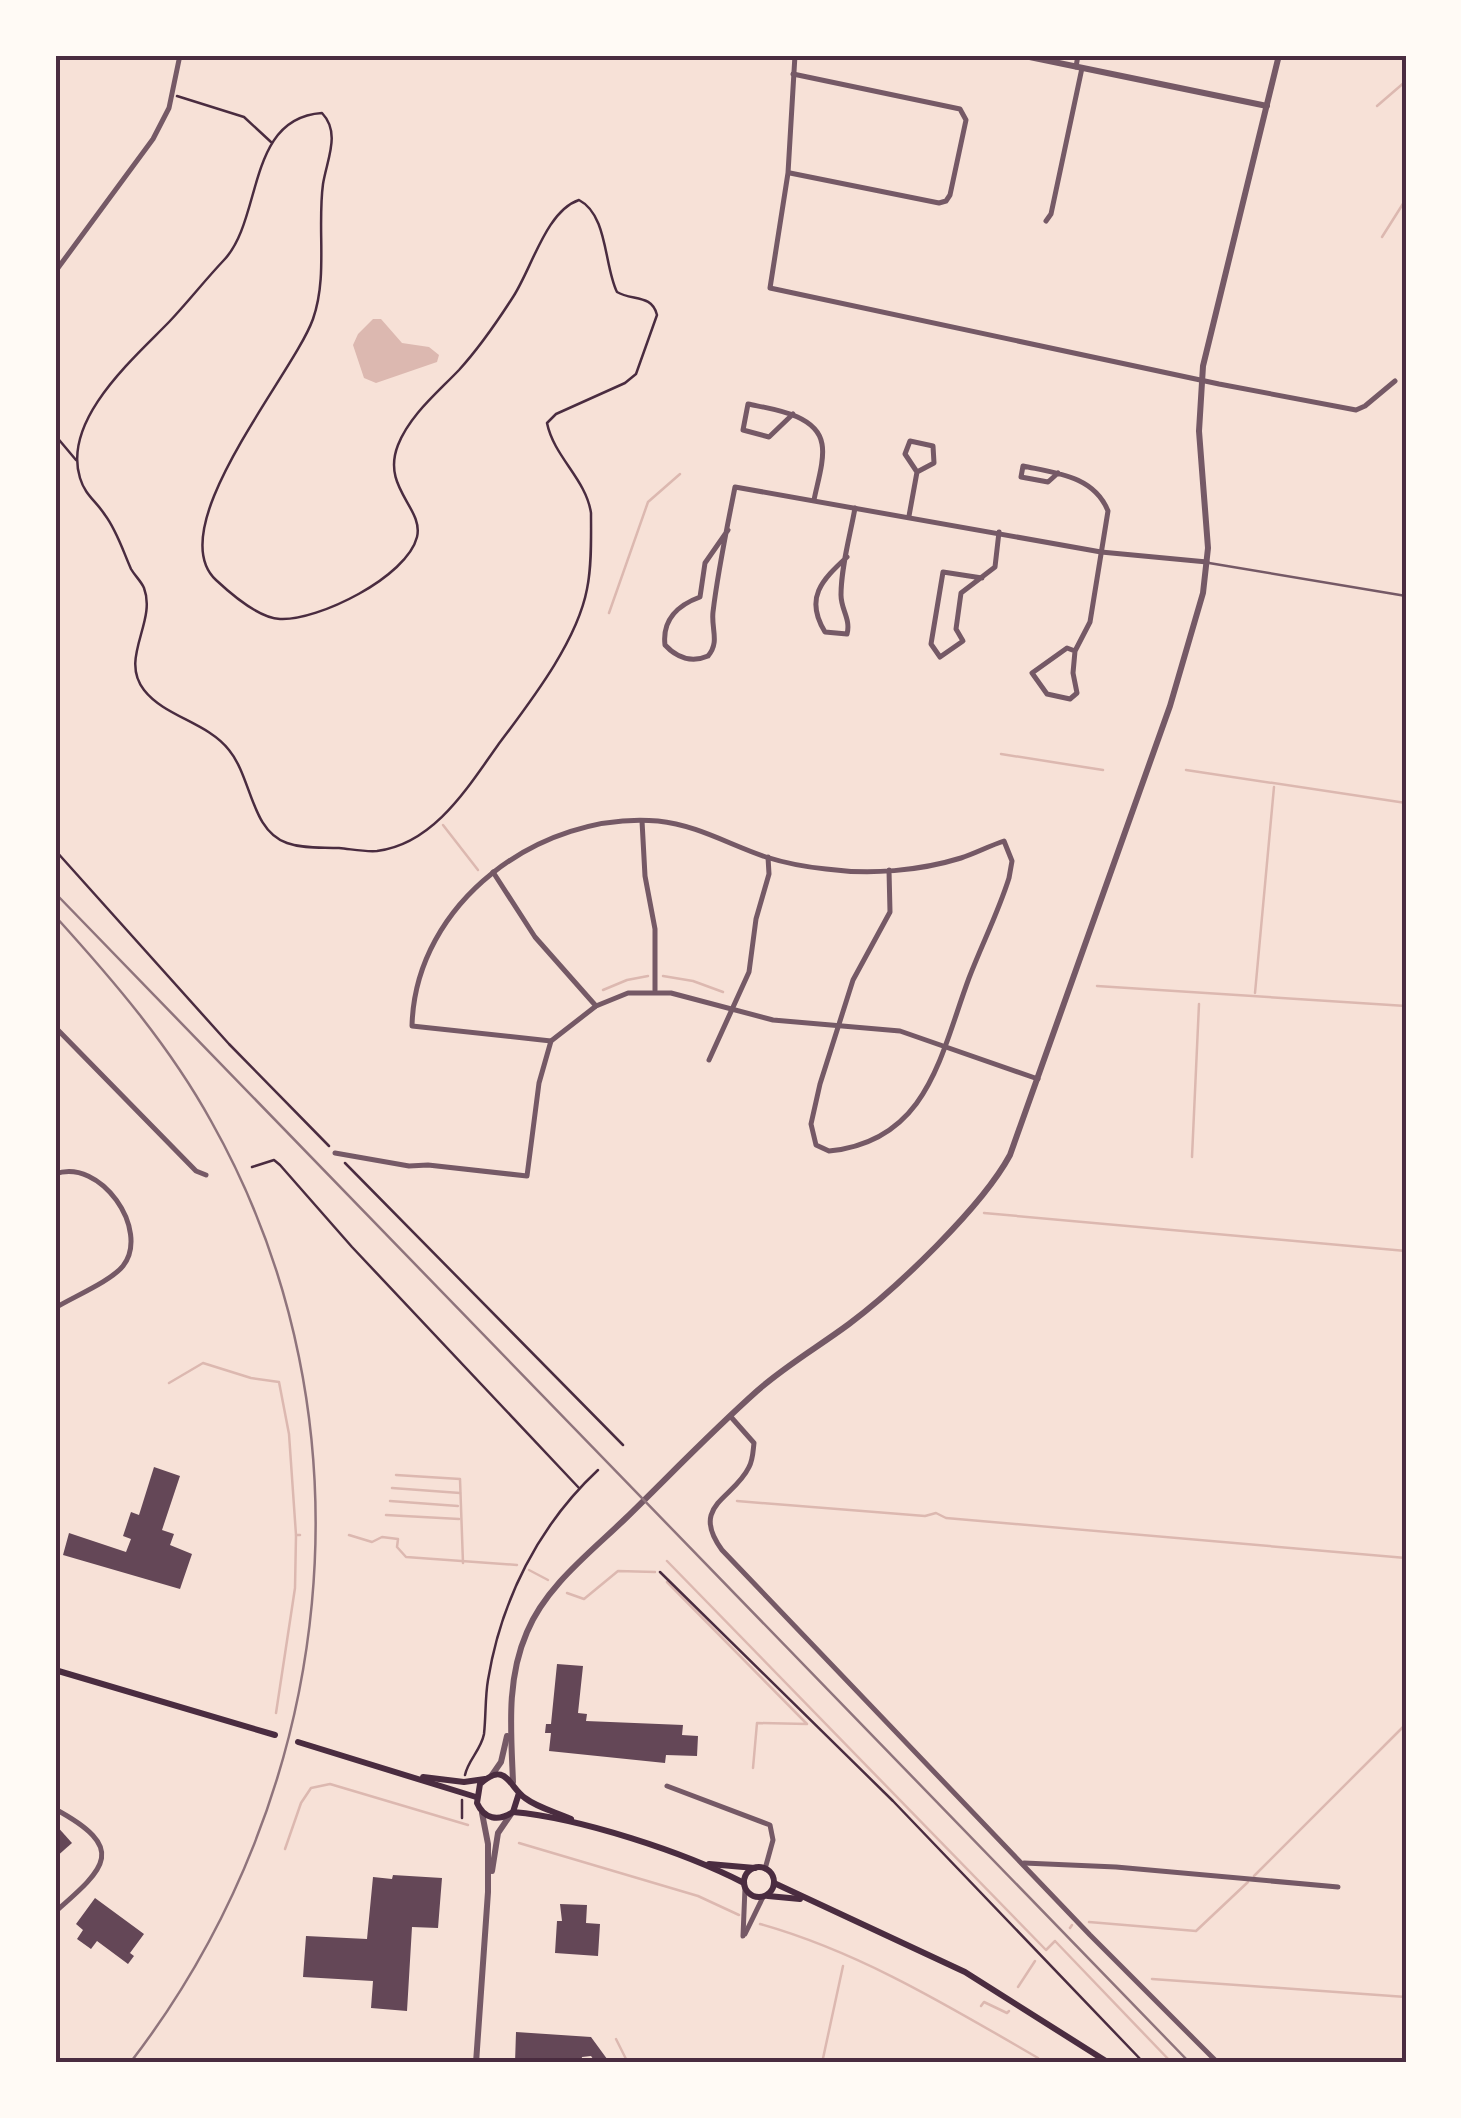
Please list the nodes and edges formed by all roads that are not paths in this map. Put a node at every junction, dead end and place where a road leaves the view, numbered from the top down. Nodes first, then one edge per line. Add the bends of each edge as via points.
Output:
1 (180, 55) edge
2 (795, 55) edge
3 (1020, 55) edge
4 (1078, 55) edge
5 (1279, 55) edge
6 (1079, 68) junction
7 (794, 74) junction
8 (1267, 106) junction
9 (788, 173) junction
10 (1046, 221) dead end
11 (55, 272) edge
12 (1201, 380) junction
13 (1395, 381) dead end
14 (792, 414) junction
15 (917, 472) junction
16 (1058, 473) junction
17 (814, 500) junction
18 (855, 508) junction
19 (910, 516) junction
20 (728, 530) junction
21 (999, 532) junction
22 (1101, 552) junction
23 (847, 557) junction
24 (1208, 562) junction
25 (982, 578) junction
26 (1406, 596) edge
27 (700, 598) junction
28 (714, 601) junction
29 (1075, 651) junction
30 (642, 821) junction
31 (768, 858) junction
32 (889, 870) junction
33 (493, 872) junction
34 (655, 990) junction
35 (596, 1006) junction
36 (730, 1010) junction
37 (839, 1025) junction
38 (55, 1027) edge
39 (551, 1042) junction
40 (946, 1045) junction
41 (709, 1060) dead end
42 (1038, 1079) junction
43 (335, 1153) road end
44 (55, 1174) edge
45 (206, 1175) dead end
46 (55, 1308) edge
47 (731, 1417) junction
48 (55, 1670) edge
49 (510, 1725) junction
50 (275, 1736) dead end
51 (298, 1742) dead end
52 (412, 1777) junction
53 (488, 1778) junction
54 (513, 1782) junction
55 (668, 1786) dead end
56 (519, 1793) junction
57 (476, 1798) junction
58 (55, 1809) edge
59 (482, 1812) junction
60 (512, 1813) junction
61 (584, 1825) junction
62 (1024, 1863) junction
63 (702, 1864) junction
64 (754, 1868) junction
65 (766, 1869) junction
66 (774, 1882) junction
67 (744, 1886) junction
68 (1338, 1887) dead end
69 (488, 1892) junction
70 (765, 1896) junction
71 (804, 1899) junction
72 (55, 1912) edge
73 (476, 2063) edge
74 (1109, 2063) edge
75 (1218, 2063) edge

1 - 11 street via 153,139
2 - 7 street
3 - 6 street
4 - 6 street
5 - 8 street
6 - 8 street
6 - 10 street
7 - 9 street
7 - 9 street via 960,109 966,120 946,201
8 - 12 street
9 - 12 street via 770,288
12 - 13 street via 1356,410
12 - 24 street
14 - 14 street via 748,404 743,430 769,438
14 - 17 street via 822,445
15 - 15 street via 905,454 910,440 936,450 934,463
15 - 19 street
16 - 16 street via 1023,466 1021,477 1048,482
16 - 22 street via 1103,498 1108,511
17 - 18 street
17 - 20 street via 735,487
18 - 19 street
18 - 23 street
19 - 21 street
20 - 27 street via 705,563
20 - 28 street
21 - 22 street
21 - 25 street via 995,568
22 - 24 street
22 - 29 street via 1090,622
23 - 23 street via 840,598 850,624 847,634 825,632 816,617 820,582
24 - 26 lane
24 - 42 street via 1170,706
25 - 25 street via 962,593 956,629 963,641 940,657 931,644 943,572
27 - 28 street
27 - 28 street via 674,612 664,638 670,650 690,660 714,648
29 - 29 street via 1077,692 1070,698 1047,694 1032,672 1067,648
30 - 31 street via 693,828
30 - 33 street via 557,834
30 - 34 street
31 - 32 street via 825,869
31 - 36 street via 749,972
32 - 37 street via 890,912 853,980
32 - 40 street via 946,862 1004,841 1011,854 999,910
33 - 35 street via 535,936
33 - 39 street via 430,950 412,1000 412,1026
34 - 35 street
34 - 36 street
35 - 39 street
36 - 37 street
36 - 41 street
37 - 40 street via 900,1030
37 - 40 street via 811,1124 813,1140 829,1152 874,1140 901,1122 928,1088
38 - 45 street
39 - 43 street via 542,1063 527,1176
40 - 42 street
42 - 47 street via 1010,1154 966,1214 864,1312
44 - 46 street via 80,1170 104,1184 131,1241 117,1272
47 - 49 street via 541,1607 518,1656
47 - 62 street via 754,1443 752,1463 715,1505 714,1539
48 - 50 main road
49 - 53 street via 501,1762
49 - 54 street
51 - 52 main road
52 - 53 main road
52 - 57 main road
53 - 54 main road
53 - 57 main road
54 - 56 main road
55 - 65 street via 770,1826 774,1840
56 - 60 main road
56 - 61 main road
57 - 59 main road
58 - 72 street via 84,1825 100,1848 100,1866
59 - 60 main road via 492,1818
59 - 69 street
60 - 61 main road
60 - 69 street via 498,1833
61 - 63 main road
62 - 68 street
62 - 75 street
63 - 64 main road
63 - 67 main road
64 - 65 main road
64 - 67 main road
65 - 66 main road
66 - 70 main road
66 - 71 main road
67 - 70 main road via 752,1896
67 - 70 street via 743,1936
69 - 73 street
70 - 71 main road
71 - 74 main road via 965,1972

